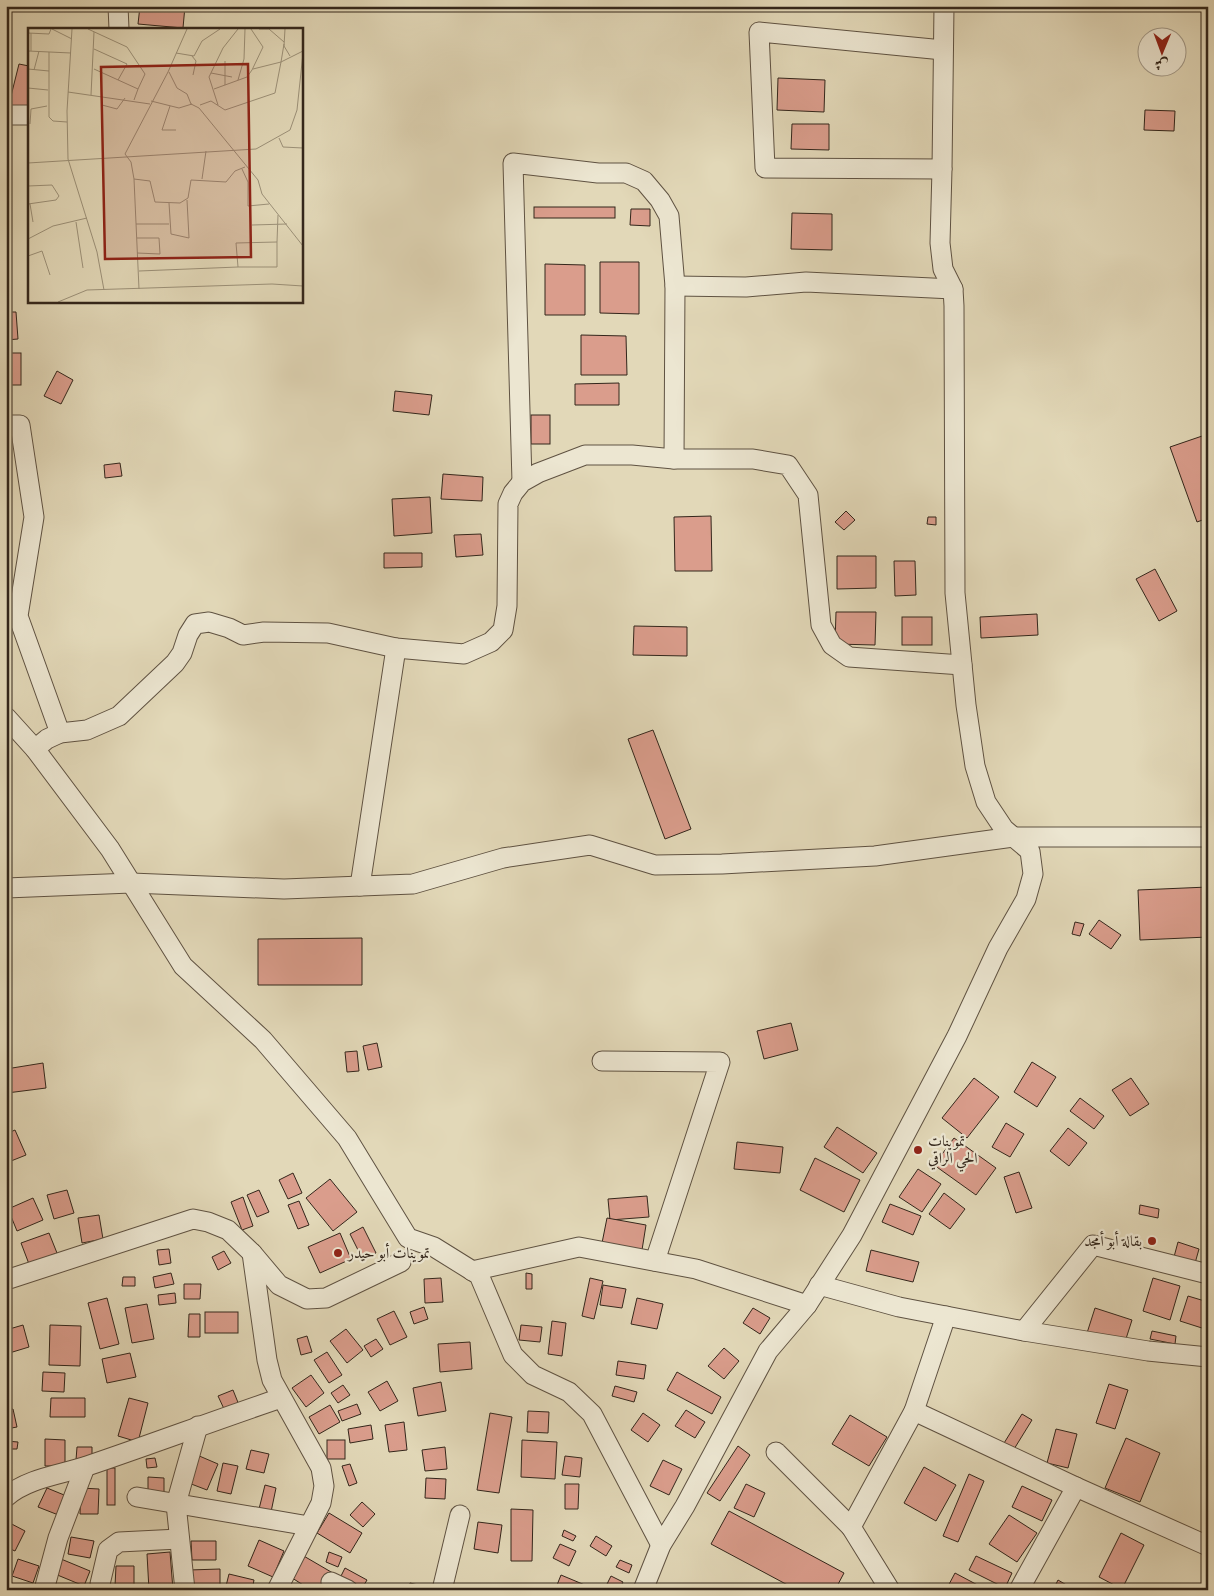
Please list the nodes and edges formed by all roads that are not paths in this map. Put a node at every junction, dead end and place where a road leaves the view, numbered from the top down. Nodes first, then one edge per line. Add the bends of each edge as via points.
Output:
1 (118, 6) edge
2 (944, 6) edge
3 (119, 28) edge
4 (943, 50) junction
5 (6, 115) edge
6 (28, 115) edge
7 (942, 169) junction
8 (675, 286) junction
9 (953, 289) junction
10 (6, 425) edge
11 (674, 459) junction
12 (522, 482) junction
13 (396, 648) junction
14 (962, 665) junction
15 (6, 717) edge
16 (60, 733) junction
17 (35, 749) junction
18 (1013, 837) junction
19 (1208, 837) edge
20 (131, 883) junction
21 (360, 886) junction
22 (6, 888) edge
23 (602, 1061) dead end
24 (252, 1253) junction
25 (655, 1261) junction
26 (401, 1262) dead end
27 (472, 1271) junction
28 (1208, 1274) edge
29 (6, 1280) edge
30 (819, 1285) junction
31 (807, 1305) junction
32 (946, 1316) junction
33 (1024, 1331) junction
34 (1208, 1357) edge
35 (281, 1398) junction
36 (914, 1411) junction
37 (198, 1426) junction
38 (776, 1452) dead end
39 (85, 1467) junction
40 (1076, 1487) junction
41 (6, 1497) edge
42 (137, 1497) dead end
43 (176, 1504) junction
44 (460, 1515) dead end
45 (309, 1526) junction
46 (851, 1527) junction
47 (179, 1539) junction
48 (661, 1545) junction
49 (1208, 1546) edge
50 (100, 1584) dead end
51 (44, 1590) edge
52 (185, 1590) edge
53 (277, 1590) edge
54 (442, 1590) edge
55 (643, 1590) edge
56 (890, 1590) edge
57 (1019, 1590) edge

1 - 3 street
2 - 4 street
4 - 7 street
4 - 7 street via 759,32 765,168
5 - 6 street
7 - 9 street via 940,243 943,269
8 - 9 street via 746,287 806,282
8 - 11 street
8 - 12 street via 668,216 644,181 626,173 513,163
9 - 14 street via 955,592
10 - 16 street via 20,425 34,517 18,616
11 - 12 street via 585,455
11 - 14 street via 753,459 788,465 808,495 821,625 832,645 849,656
12 - 13 street via 508,504 507,606 503,630 491,642 464,654
13 - 16 street via 328,633 264,632 243,635 209,622 195,624 175,663 119,716 87,730
13 - 21 street
14 - 18 street via 977,775 986,802
15 - 17 street
16 - 17 street
17 - 20 street via 110,849
18 - 19 street
18 - 21 street via 875,856 722,864 655,865 590,844 503,858 413,884
18 - 30 street via 1030,851 1033,874 1026,899 998,948 958,1036 852,1235
20 - 21 street via 284,889
20 - 22 street
20 - 27 street via 183,966 263,1040 347,1138 408,1238 434,1247
23 - 25 street via 720,1062
24 - 26 street via 279,1285 307,1299 326,1298
24 - 29 street via 228,1230 193,1219
24 - 35 street via 269,1370
25 - 27 street via 579,1247
25 - 31 street via 696,1269
27 - 48 street via 480,1275 513,1355 533,1375 569,1392 592,1414
28 - 33 street via 1094,1245
30 - 31 street
30 - 32 street
31 - 48 street via 768,1351
32 - 33 street
32 - 36 street
33 - 34 street via 1148,1352
35 - 37 street
35 - 45 street via 324,1477 324,1494
36 - 40 street
36 - 46 street
37 - 39 street
37 - 43 street
38 - 46 street
39 - 41 street via 35,1481
39 - 51 street via 58,1538
40 - 49 street
40 - 57 street
42 - 43 street
43 - 45 street
43 - 47 street
44 - 54 street
45 - 53 street
46 - 56 street
47 - 50 street via 119,1542 108,1550
47 - 52 street
48 - 55 street

